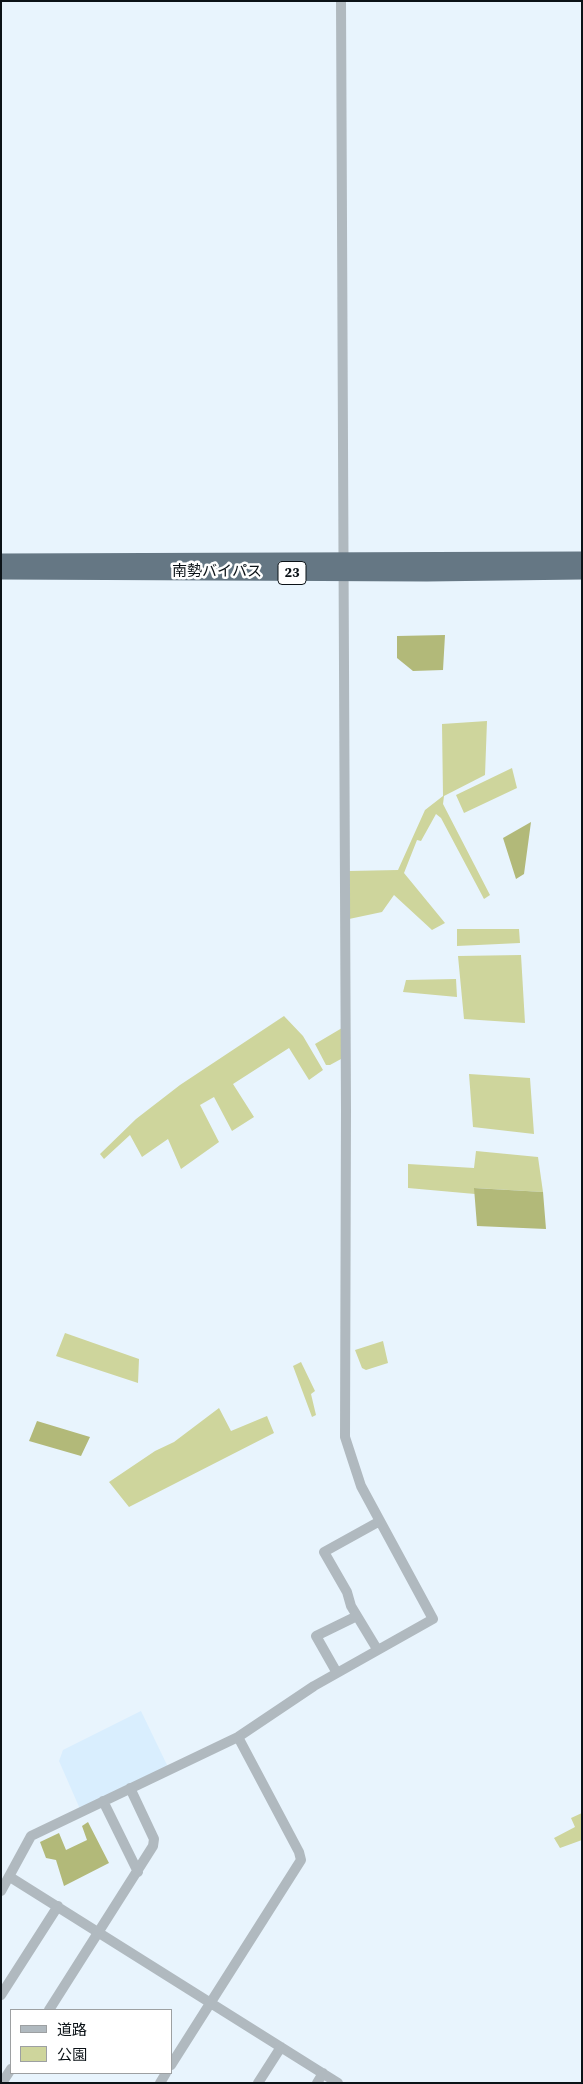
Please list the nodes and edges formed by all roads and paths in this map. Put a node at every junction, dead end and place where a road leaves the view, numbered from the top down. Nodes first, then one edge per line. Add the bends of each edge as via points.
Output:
1 (341, 1) edge
2 (582, 559) edge
3 (1, 561) edge
4 (343, 566) junction
5 (1, 572) edge
6 (582, 572) edge
7 (380, 1521) junction
8 (357, 1616) junction
9 (377, 1648) junction
10 (337, 1673) junction
11 (238, 1737) junction
12 (130, 1788) junction
13 (103, 1801) junction
14 (138, 1872) junction
15 (10, 1877) junction
16 (1, 1891) edge
17 (58, 1906) junction
18 (100, 1932) junction
19 (1, 1995) edge
20 (211, 2003) junction
21 (50, 2009) edge
22 (281, 2047) junction
23 (172, 2063) edge
24 (10, 2071) edge
25 (323, 2073) junction
26 (2, 2083) edge
27 (258, 2083) edge
28 (317, 2083) edge
29 (338, 2083) edge

1 - 4 street
2 - 4 highway, 南勢バイパス / 23
3 - 4 highway, 南勢バイパス / 23
4 - 5 highway, 南勢バイパス / 23
4 - 6 highway, 南勢バイパス / 23
4 - 7 street via 345,1437 361,1486
7 - 8 street via 324,1552
7 - 9 street via 433,1619
8 - 9 street
8 - 10 street via 316,1636
9 - 10 street
10 - 11 street
11 - 12 street
11 - 20 street via 301,1860
12 - 13 street
12 - 14 street via 154,1839
13 - 14 street
13 - 15 street via 31,1836
14 - 18 street
15 - 16 street
15 - 17 street
17 - 18 street
17 - 19 street
18 - 20 street
18 - 21 street
20 - 22 street
20 - 23 street
22 - 25 street
22 - 27 street
24 - 26 street
25 - 28 street
25 - 29 street

